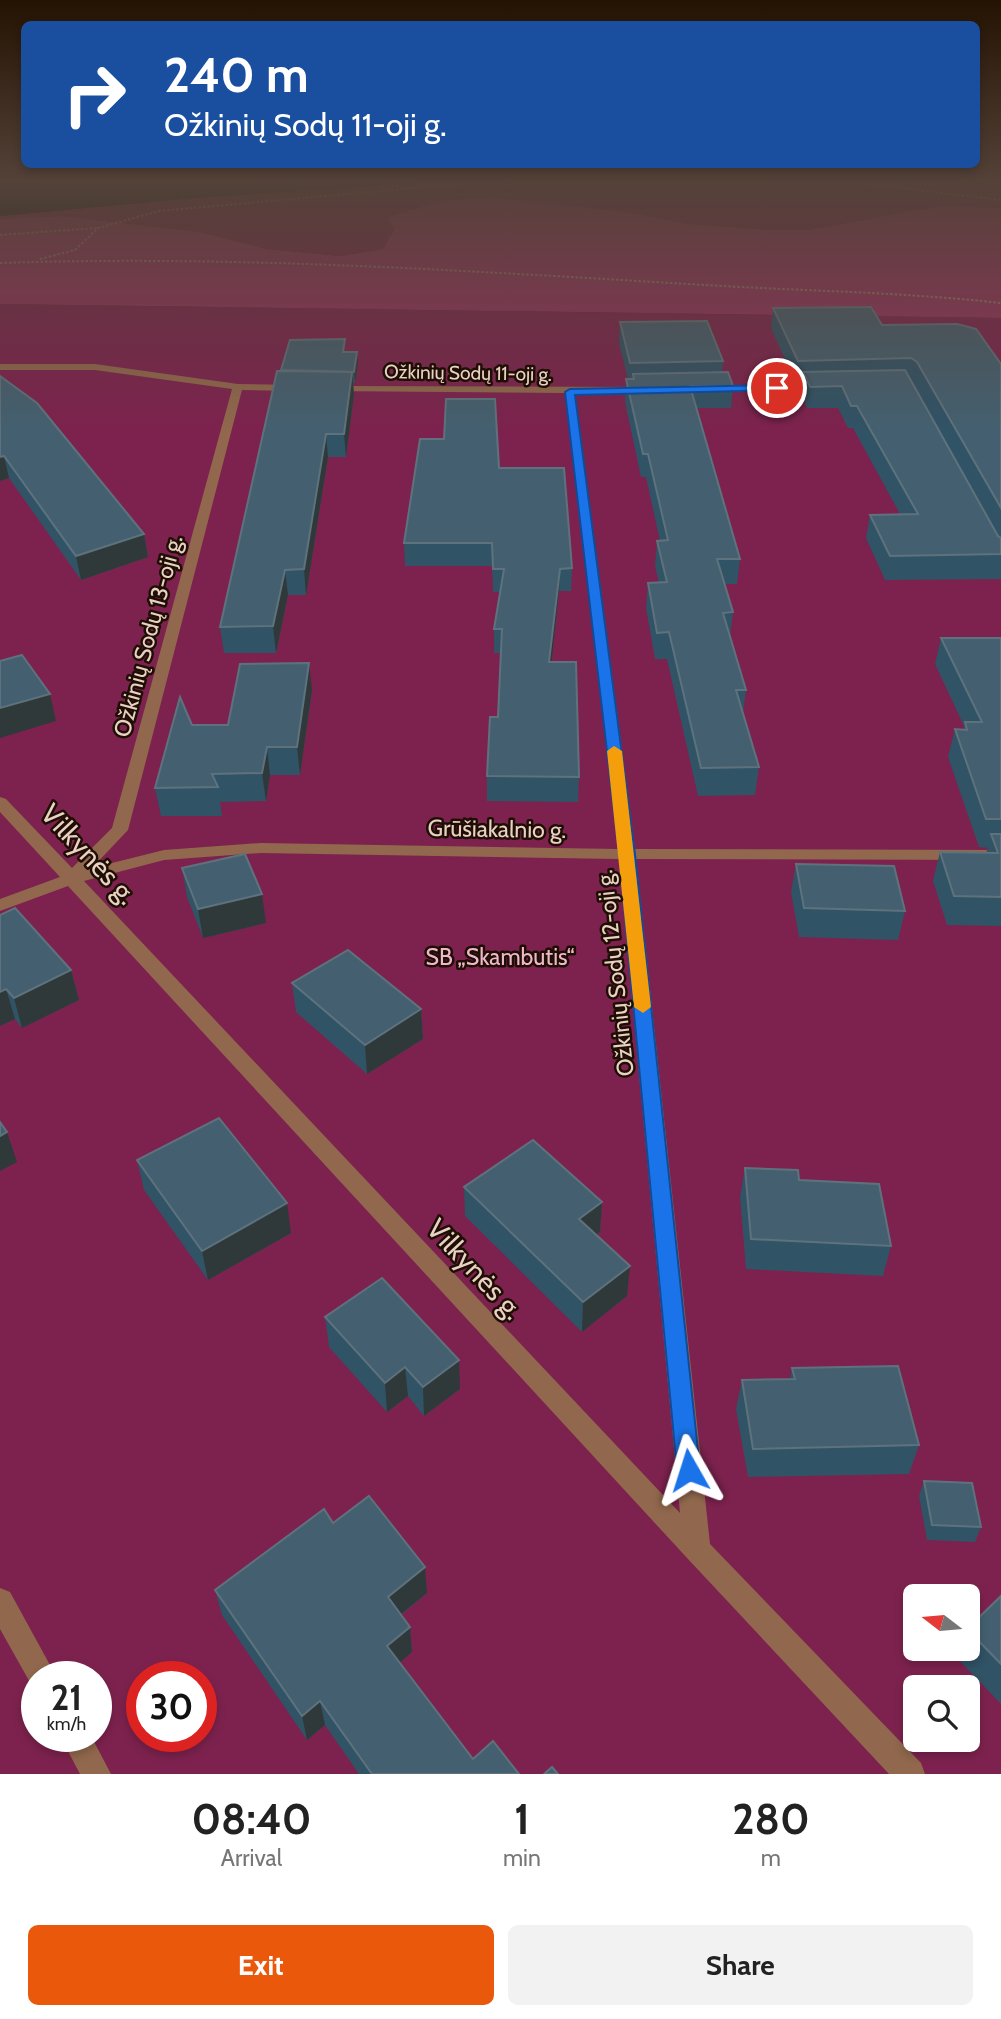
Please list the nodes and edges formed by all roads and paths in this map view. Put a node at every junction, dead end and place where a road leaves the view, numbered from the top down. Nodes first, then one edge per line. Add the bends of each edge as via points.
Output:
1 (409, 266) edge
2 (1001, 303) edge
3 (0, 367) edge
4 (839, 386) edge
5 (238, 387) junction
6 (307, 388) edge
7 (321, 388) edge
8 (691, 389) edge
9 (664, 390) edge
10 (570, 392) junction
11 (0, 802) edge
12 (627, 854) junction
13 (1001, 855) edge
14 (71, 879) junction
15 (0, 905) edge
16 (697, 1550) junction
17 (0, 1602) edge
18 (33, 1661) edge
19 (84, 1752) edge
20 (96, 1774) edge
21 (910, 1774) edge

1 - 2 path via 910,293
3 - 5 street via 95,367
4 - 8 street
5 - 6 street
5 - 14 street, Ožkinių Sodų 13-oji g. via 120,830
7 - 10 street, Ožkinių Sodų 11-oji g.
9 - 10 street, Ožkinių Sodų 11-oji g.
10 - 12 street, Ožkinių Sodų 12-oji g.
11 - 14 street, Vilkynės g.
12 - 13 street, Grūšiakalnio g.
12 - 14 street, Grūšiakalnio g. via 261,848 164,855
12 - 16 street, Ožkinių Sodų 12-oji g.
14 - 15 street, Grūšiakalnio g.
14 - 16 street, Vilkynės g.
16 - 21 street, Vilkynės g.
17 - 18 street
19 - 20 street

